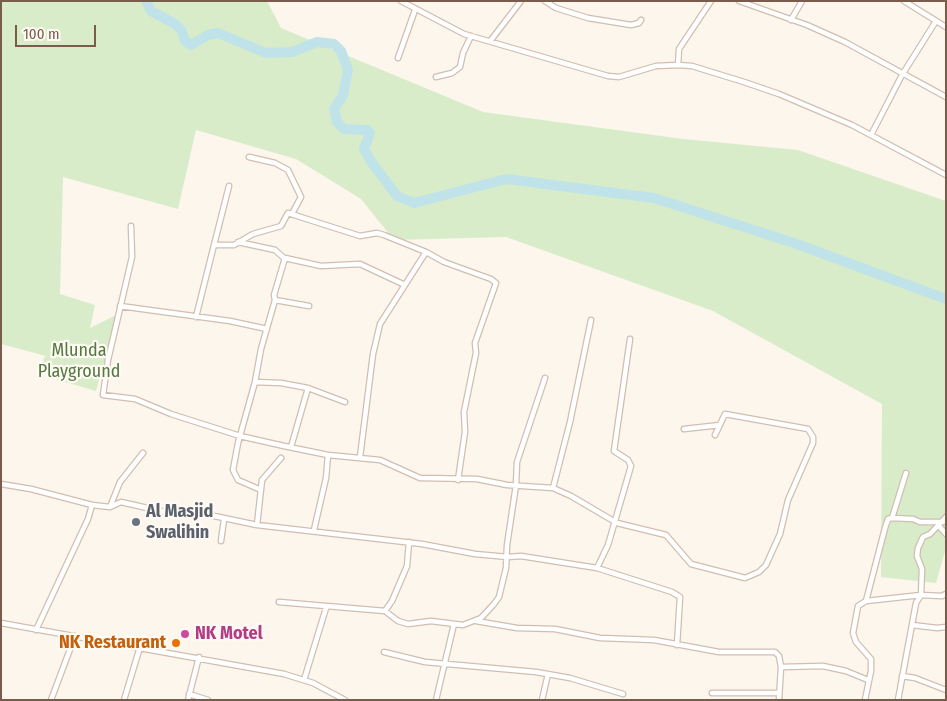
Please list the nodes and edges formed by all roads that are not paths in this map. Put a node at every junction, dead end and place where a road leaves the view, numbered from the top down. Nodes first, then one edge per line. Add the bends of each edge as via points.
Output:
1 (401, 1) edge
2 (521, 1) edge
3 (545, 1) edge
4 (711, 1) edge
5 (739, 1) edge
6 (802, 1) edge
7 (904, 1) edge
8 (415, 10) junction
9 (641, 20) dead end
10 (791, 20) junction
11 (936, 21) junction
12 (946, 27) edge
13 (471, 36) junction
14 (490, 40) junction
15 (398, 58) dead end
16 (678, 65) junction
17 (902, 75) junction
18 (436, 77) dead end
19 (946, 97) edge
20 (871, 135) junction
21 (248, 157) dead end
22 (946, 175) edge
23 (228, 186) dead end
24 (293, 212) junction
25 (131, 226) dead end
26 (238, 242) junction
27 (214, 245) junction
28 (426, 252) junction
29 (284, 258) junction
30 (405, 285) junction
31 (276, 300) junction
32 (120, 306) junction
33 (309, 306) dead end
34 (196, 318) junction
35 (591, 320) dead end
36 (267, 329) junction
37 (630, 339) dead end
38 (545, 378) dead end
39 (255, 382) junction
40 (308, 388) junction
41 (345, 402) dead end
42 (720, 425) junction
43 (684, 428) dead end
44 (715, 435) dead end
45 (240, 436) junction
46 (291, 447) junction
47 (143, 453) dead end
48 (328, 455) junction
49 (360, 457) junction
50 (281, 458) dead end
51 (906, 473) dead end
52 (458, 480) junction
53 (1, 484) edge
54 (516, 485) junction
55 (552, 488) junction
56 (261, 490) junction
57 (92, 505) junction
58 (110, 507) junction
59 (892, 518) junction
60 (224, 519) junction
61 (615, 521) junction
62 (942, 522) edge
63 (258, 524) junction
64 (314, 530) junction
65 (946, 534) edge
66 (221, 541) dead end
67 (409, 542) junction
68 (508, 557) junction
69 (597, 568) junction
70 (946, 594) edge
71 (921, 595) junction
72 (866, 601) junction
73 (279, 602) dead end
74 (326, 608) junction
75 (385, 611) junction
76 (476, 621) junction
77 (1, 623) edge
78 (454, 624) junction
79 (912, 626) junction
80 (946, 627) edge
81 (36, 630) junction
82 (75, 636) junction
83 (677, 645) junction
84 (140, 647) junction
85 (384, 652) dead end
86 (199, 657) junction
87 (447, 663) junction
88 (781, 667) junction
89 (548, 674) junction
90 (902, 676) junction
91 (304, 680) junction
92 (868, 680) junction
93 (946, 690) edge
94 (712, 693) dead end
95 (779, 693) junction
96 (189, 694) junction
97 (623, 694) dead end
98 (51, 700) edge
99 (124, 700) edge
100 (188, 700) edge
101 (208, 700) edge
102 (345, 700) edge
103 (436, 700) edge
104 (542, 700) edge
105 (779, 700) edge
106 (865, 700) edge
107 (898, 700) edge

1 - 8 street
2 - 14 street
3 - 9 street via 588,18 630,25 639,24
4 - 16 street via 679,49
5 - 10 street
6 - 10 street
7 - 11 street
8 - 13 street
8 - 15 street
10 - 17 street via 845,42
11 - 12 street
11 - 17 street
13 - 14 street
13 - 18 street via 462,53 460,67
14 - 16 street via 619,78 656,66
16 - 20 street via 692,66 779,94
17 - 19 street
17 - 20 street
20 - 22 street
21 - 24 street via 275,162 288,170 301,197
23 - 27 street
24 - 26 street via 288,212 282,226
24 - 28 street via 360,236 384,235
25 - 32 street via 132,257
26 - 27 street
26 - 29 street via 275,250
27 - 34 street
28 - 30 street
28 - 52 street via 496,283 475,343
29 - 30 street via 321,266 360,264
29 - 31 street via 274,295
30 - 49 street via 380,324
31 - 33 street
31 - 36 street
32 - 34 street
32 - 45 street via 103,395 135,399
34 - 36 street
35 - 55 street via 570,422
36 - 39 street
37 - 61 street via 614,451 628,460 631,466
38 - 54 street via 517,462
39 - 40 street
39 - 45 street
40 - 41 street
40 - 46 street
42 - 43 street
42 - 44 street
42 - 61 street via 723,415 730,414 808,429 813,437 788,500 780,534 766,565 759,572 744,578 691,564 666,535
45 - 46 street
45 - 56 street via 233,466 236,478
46 - 48 street
47 - 58 street via 120,482
48 - 49 street
48 - 64 street
49 - 52 street via 380,460 420,478
50 - 56 street via 264,476
51 - 59 street
52 - 54 street via 477,479
53 - 57 street
54 - 55 street
54 - 68 street
55 - 61 street
56 - 63 street
57 - 58 street
57 - 81 street
58 - 60 street via 122,502 165,513 200,513
59 - 62 street
59 - 72 street via 888,519 885,528
60 - 63 street
60 - 66 street
61 - 69 street
62 - 65 street
62 - 71 street via 923,537 918,548 922,569
63 - 64 street
64 - 67 street
67 - 68 street
67 - 75 street via 404,574
68 - 69 street via 521,556
68 - 76 street via 499,597
69 - 83 street via 680,597
70 - 71 street via 936,597
71 - 72 street
71 - 79 street via 916,603
72 - 92 street via 858,606 853,633 856,642 871,658
73 - 74 street
74 - 75 street
74 - 91 street
75 - 78 street via 408,624 431,620
76 - 78 street
76 - 83 street
77 - 81 street
78 - 87 street
79 - 80 street
79 - 90 street
81 - 82 street
82 - 84 street
82 - 98 street
83 - 88 street via 739,654 775,652
84 - 86 street
84 - 99 street
85 - 87 street via 426,662
86 - 91 street via 252,666
86 - 96 street
87 - 89 street
87 - 103 street
88 - 92 street via 823,666
88 - 95 street
89 - 97 street
89 - 104 street
90 - 93 street
90 - 107 street
91 - 102 street
92 - 106 street
94 - 95 street
95 - 105 street
96 - 100 street
96 - 101 street

